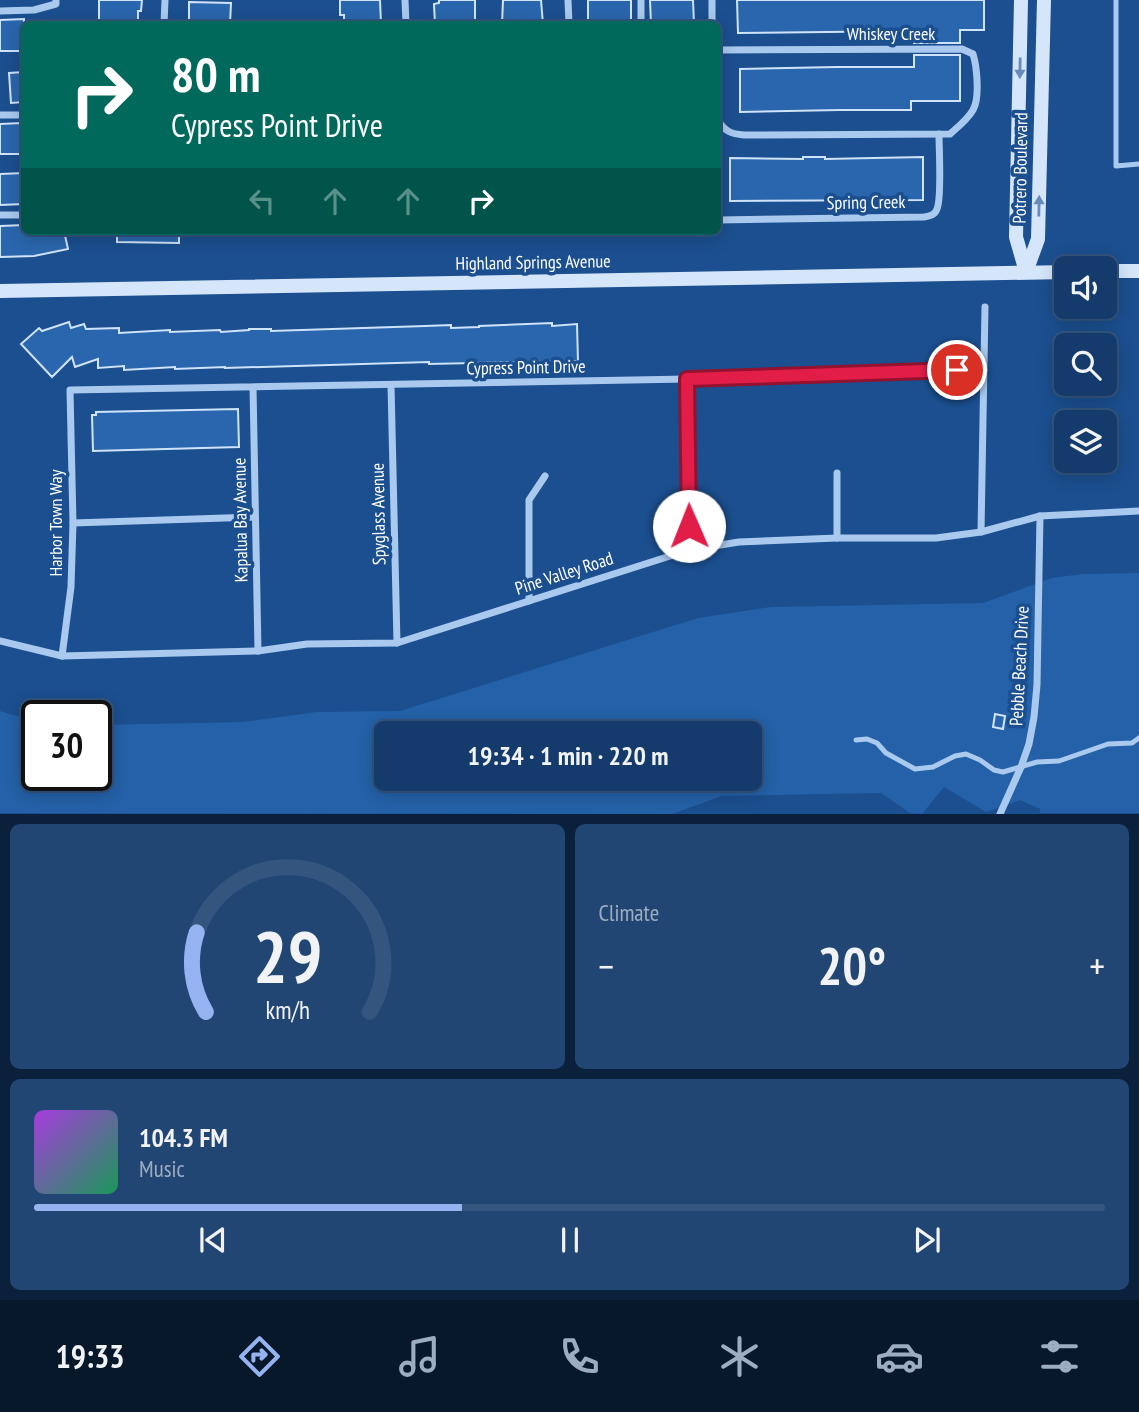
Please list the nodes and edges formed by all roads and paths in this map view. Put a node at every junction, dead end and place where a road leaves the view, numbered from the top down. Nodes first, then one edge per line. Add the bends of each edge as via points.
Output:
1 (165, 0) edge
2 (405, 0) edge
3 (568, 0) edge
4 (641, 0) edge
5 (712, 0) edge
6 (1021, 0) edge
7 (1044, 0) edge
8 (1116, 0) edge
9 (56, 2) edge
10 (0, 10) edge
11 (164, 21) edge
12 (406, 21) edge
13 (569, 21) edge
14 (641, 21) edge
15 (712, 21) edge
16 (721, 50) edge
17 (0, 115) edge
18 (21, 115) edge
19 (721, 125) edge
20 (939, 134) junction
21 (1139, 164) edge
22 (0, 215) edge
23 (21, 215) edge
24 (721, 220) edge
25 (1117, 271) edge
26 (1139, 271) edge
27 (1027, 272) junction
28 (1054, 272) edge
29 (0, 291) edge
30 (985, 307) dead end
31 (984, 370) junction
32 (687, 379) junction
33 (391, 385) junction
34 (253, 387) junction
35 (70, 390) joint
36 (837, 473) dead end
37 (545, 476) dead end
38 (1139, 511) edge
39 (1040, 516) junction
40 (255, 517) junction
41 (73, 523) junction
42 (981, 532) junction
43 (837, 538) junction
44 (689, 550) junction
45 (530, 601) junction
46 (0, 642) edge
47 (397, 643) junction
48 (258, 651) junction
49 (62, 656) junction
50 (1139, 738) edge
51 (856, 740) dead end
52 (1021, 767) junction
53 (1000, 814) edge

1 - 11 street
2 - 12 street
3 - 13 street
4 - 14 street
5 - 15 street
6 -> 27 street, Potrero Boulevard via 1016,237
27 -> 7 street, Potrero Boulevard via 1038,239
8 - 21 lane via 1116,166
9 - 10 street via 34,10
16 - 20 street, Whiskey Creek via 968,50 976,62 976,104 950,134
17 - 18 street
19 - 20 street via 744,135
20 - 24 street, Spring Creek via 939,203 933,215
22 - 23 street
25 - 26 street
27 - 28 street, Highland Springs Avenue
27 - 29 street, Highland Springs Avenue
30 - 31 street
31 - 32 street, Cypress Point Drive
31 - 42 street
32 - 33 street, Cypress Point Drive
32 - 44 street
33 - 34 street, Cypress Point Drive
33 - 47 street, Spyglass Avenue
34 - 35 street, Cypress Point Drive
34 - 40 street, Kapalua Bay Avenue
35 - 41 street, Harbor Town Way
36 - 43 street
37 - 45 street via 529,499
38 - 39 street, Pine Valley Road
39 - 42 street, Pine Valley Road
39 - 52 street, Pebble Beach Drive via 1037,685
40 - 41 street
40 - 48 street, Kapalua Bay Avenue
41 - 49 street, Harbor Town Way
42 - 43 street, Pine Valley Road via 936,538
43 - 44 street, Pine Valley Road via 739,542
44 - 45 street, Pine Valley Road
45 - 47 street, Pine Valley Road
46 - 49 street, Pine Valley Road
47 - 48 street, Pine Valley Road via 307,644
48 - 49 street, Pine Valley Road
50 - 52 lane
51 - 52 lane via 877,743 915,769 965,754 998,772
52 - 53 street, Pebble Beach Drive

